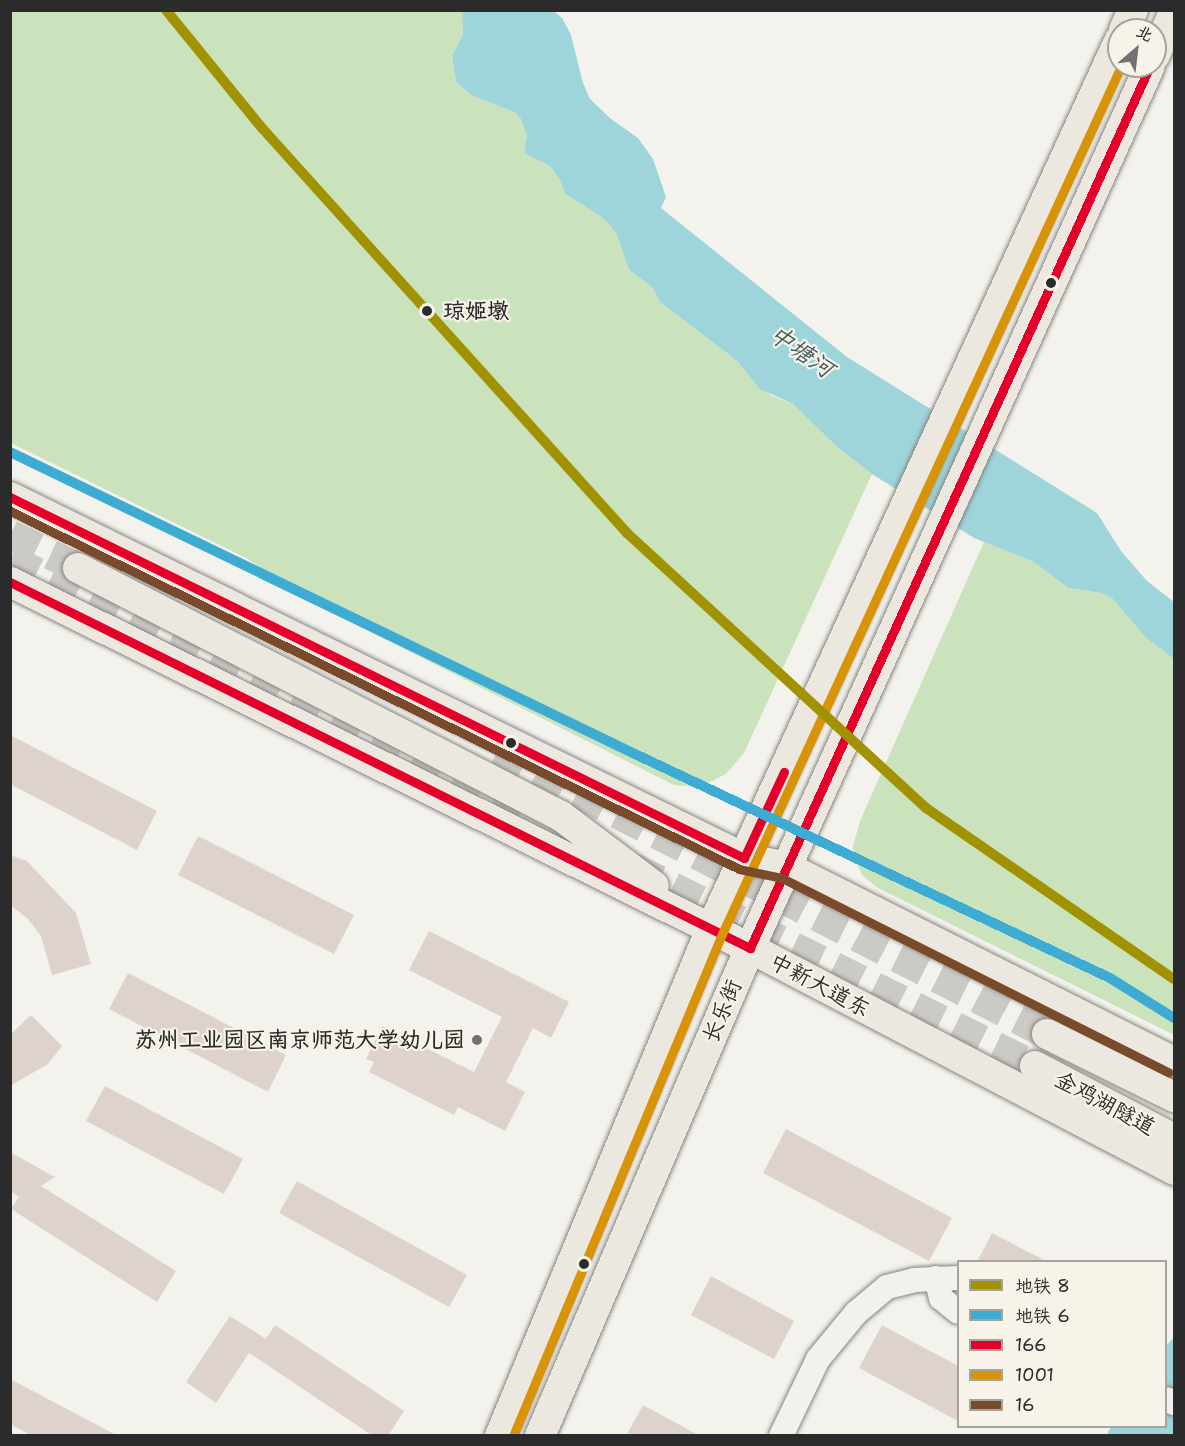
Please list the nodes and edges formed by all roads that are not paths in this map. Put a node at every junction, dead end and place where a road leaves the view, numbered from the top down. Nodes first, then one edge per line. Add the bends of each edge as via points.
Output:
1 (1174, 12) edge
2 (1167, 28) edge
3 (1107, 67) edge
4 (1145, 78) edge
5 (10, 497) edge
6 (78, 568) tunnel mouth
7 (10, 582) edge
8 (744, 858) junction
9 (786, 867) junction
10 (711, 929) junction
11 (750, 948) junction
12 (1047, 1034) tunnel mouth
13 (1174, 1062) edge
14 (1035, 1066) tunnel mouth
15 (1174, 1097) edge
16 (1174, 1140) edge
17 (1174, 1170) edge
18 (947, 1278) edge
19 (957, 1311) edge
20 (500, 1436) edge
21 (540, 1436) edge
22 (781, 1436) edge

1 - 2 main road
3 - 8 main road, 长乐街
4 - 9 main road, 长乐街
5 - 8 main road
6 - 10 main road via 561,816
7 - 10 main road, 中新大道东
8 - 9 main road
8 - 10 main road, 长乐街
9 - 11 main road, 长乐街
9 - 13 main road
10 - 11 main road, 中新大道东
10 - 20 main road, 长乐街
11 - 17 main road, 中新大道东
11 - 21 main road, 长乐街
12 - 15 main road, 金鸡湖隧道
14 - 16 main road, 金鸡湖隧道
18 - 19 street via 941,1298
18 - 22 street via 887,1287 844,1325 818,1359

